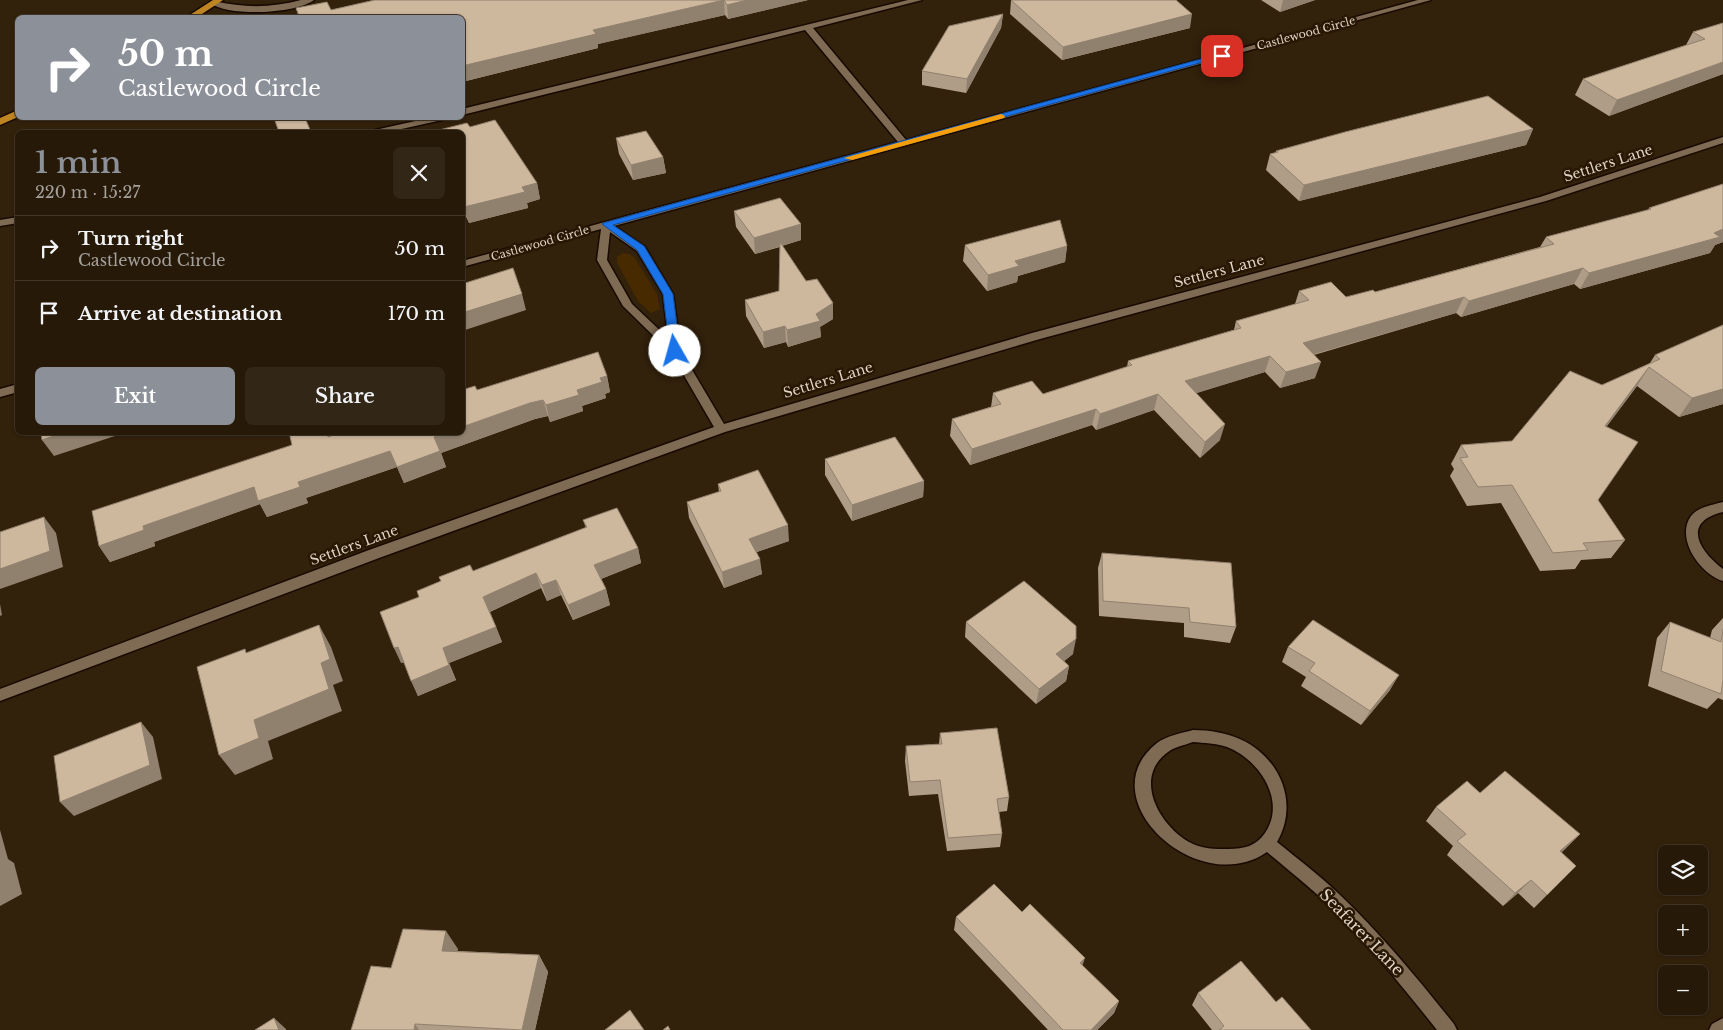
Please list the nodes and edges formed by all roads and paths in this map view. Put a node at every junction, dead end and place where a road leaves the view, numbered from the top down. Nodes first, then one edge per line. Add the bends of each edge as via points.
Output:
1 (310, 0) edge
2 (918, 0) edge
3 (1427, 0) edge
4 (216, 2) edge
5 (194, 15) edge
6 (807, 27) junction
7 (465, 111) edge
8 (15, 114) edge
9 (430, 120) edge
10 (0, 122) edge
11 (387, 130) edge
12 (1723, 140) edge
13 (904, 143) junction
14 (15, 220) edge
15 (0, 223) edge
16 (606, 224) junction
17 (465, 263) edge
18 (675, 351) junction
19 (15, 389) edge
20 (0, 393) edge
21 (721, 429) junction
22 (1723, 507) edge
23 (1723, 576) edge
24 (0, 695) edge
25 (1267, 843) junction
26 (1723, 1026) edge
27 (1448, 1030) edge
28 (1718, 1030) edge

1 - 4 street via 256,11 239,10
2 - 6 street
3 - 13 street, Castlewood Circle
4 - 5 main road
6 - 7 street
6 - 13 street
8 - 10 main road
9 - 11 street
12 - 21 street, Settlers Lane via 1543,199 1036,336
13 - 16 street, Castlewood Circle
14 - 15 street
16 - 17 street, Castlewood Circle
16 - 18 street via 640,248 668,294
16 - 18 street via 602,260 628,306
18 - 21 street
19 - 20 street
21 - 24 street, Settlers Lane via 374,554
22 - 23 street via 1705,511 1691,529 1694,547
25 - 25 street via 1257,851 1219,859 1177,844 1156,824 1144,801 1143,777 1152,756 1170,742 1206,736 1231,742 1255,756 1272,777 1280,800 1279,824
25 - 27 street, Seafarer Lane via 1333,899 1370,936
26 - 28 street

